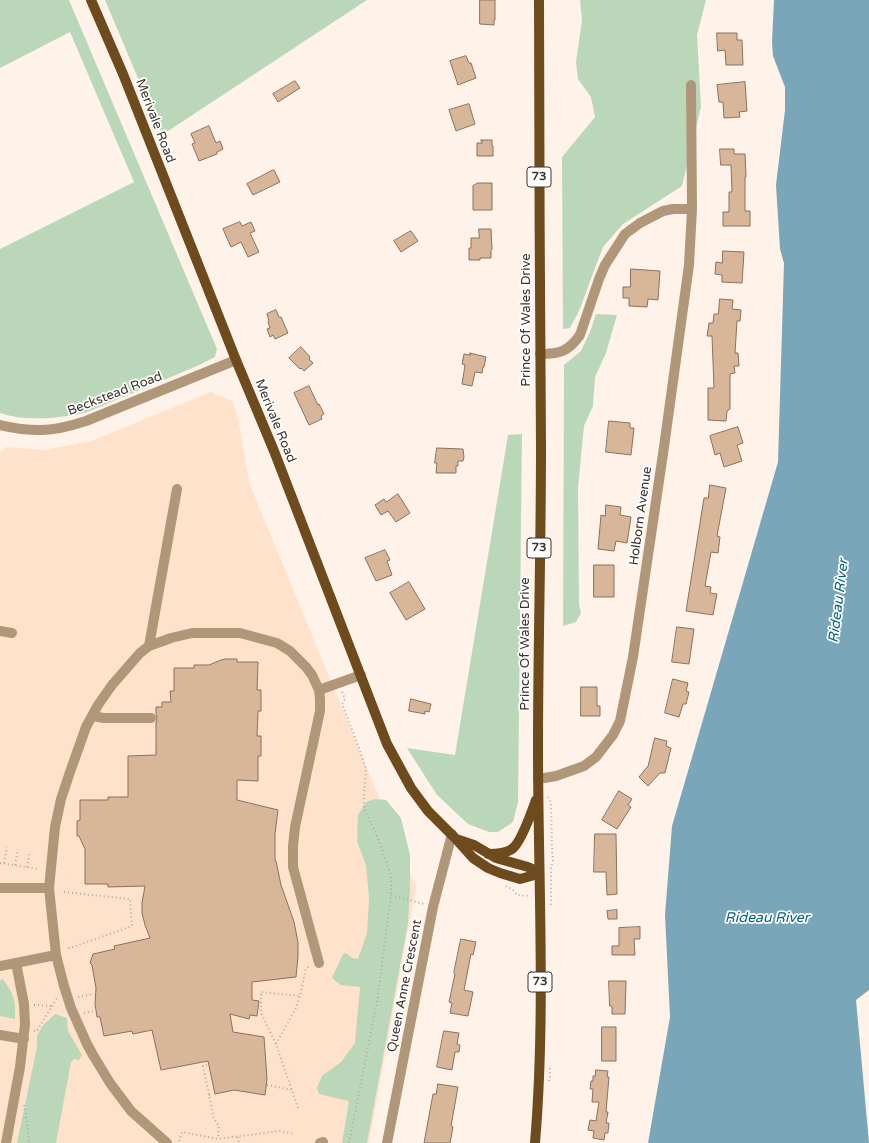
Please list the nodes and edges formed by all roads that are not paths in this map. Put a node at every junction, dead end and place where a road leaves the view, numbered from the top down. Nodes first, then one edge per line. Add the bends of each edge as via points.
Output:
1 (91, 0) edge
2 (539, 0) edge
3 (691, 86) dead end
4 (692, 209) junction
5 (540, 354) junction
6 (236, 360) junction
7 (0, 425) edge
8 (177, 490) dead end
9 (0, 631) edge
10 (12, 633) dead end
11 (149, 646) junction
12 (361, 675) junction
13 (319, 690) junction
14 (92, 716) junction
15 (151, 718) dead end
16 (538, 784) junction
17 (454, 837) junction
18 (488, 854) junction
19 (539, 872) junction
20 (0, 888) edge
21 (48, 888) junction
22 (56, 952) junction
23 (16, 963) junction
24 (319, 963) road end
25 (0, 966) edge
26 (0, 1034) edge
27 (25, 1035) junction
28 (6, 1143) edge
29 (167, 1143) edge
30 (387, 1143) edge
31 (535, 1143) edge

1 - 6 main road, Merivale Road via 123,74
2 - 5 main road, Prince Of Wales Drive / 73
3 - 4 street, Holborn Avenue
4 - 5 street via 663,211 625,234 605,265 580,336 563,352
4 - 16 street, Holborn Avenue via 689,265 665,440 633,657 620,721 596,757 584,766
5 - 16 main road, Prince Of Wales Drive / 73
6 - 7 street, Beckstead Road via 68,426 40,430
6 - 12 main road, Merivale Road
8 - 11 street
9 - 10 street
11 - 13 street via 192,633 240,633 255,636 277,643 290,651 312,675
11 - 14 street via 112,685
12 - 13 street
12 - 17 main road, Merivale Road via 387,744 411,788 428,811
13 - 24 street via 320,711 294,827 293,867
14 - 15 street
14 - 21 street via 61,799
16 - 18 main road via 532,810 515,847 500,854
16 - 19 main road, Prince Of Wales Drive / 73
17 - 18 main road, Merivale Road
17 - 19 main road, Merivale Road via 478,862 500,873 520,879
17 - 30 street, Queen Anne Crescent via 433,907
18 - 19 main road, Merivale Road
19 - 31 main road, Prince Of Wales Drive / 73 via 541,1042
20 - 21 street
21 - 22 street
22 - 23 street
22 - 29 street via 69,1004 93,1055 131,1111
23 - 25 street
23 - 27 street via 24,1004
26 - 27 street
27 - 28 street

